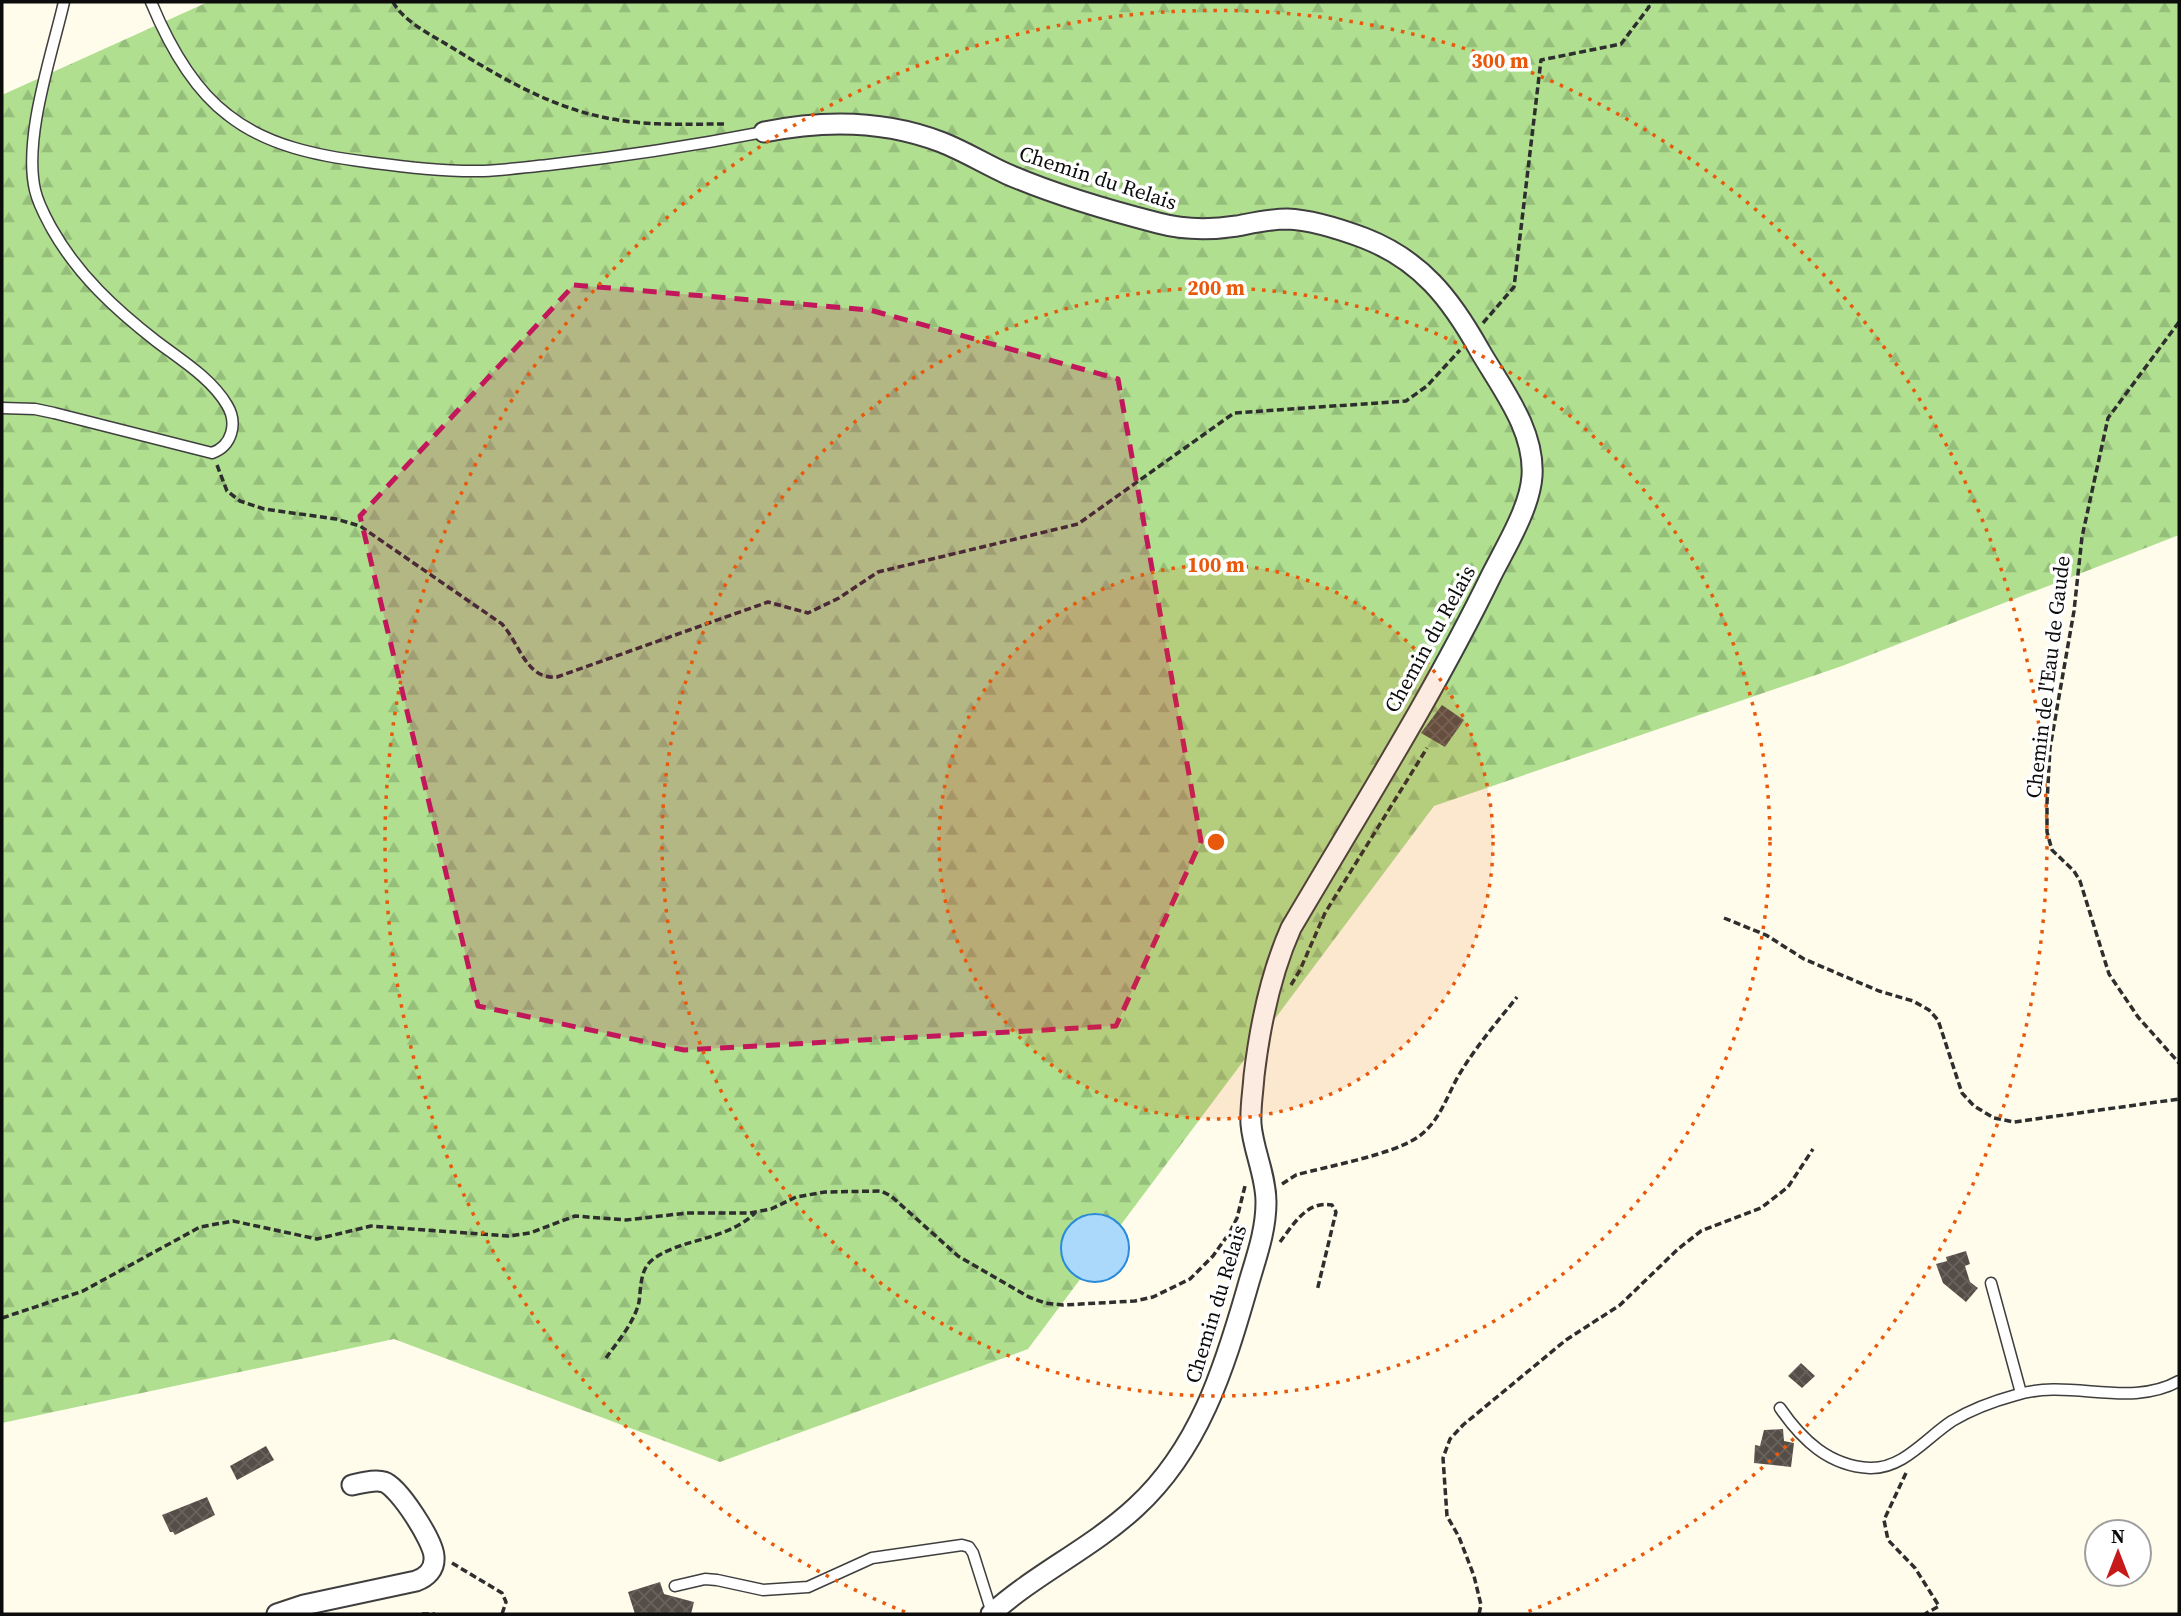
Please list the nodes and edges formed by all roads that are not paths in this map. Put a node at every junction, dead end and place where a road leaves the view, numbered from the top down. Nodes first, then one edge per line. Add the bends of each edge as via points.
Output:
1 (64, 2) edge
2 (151, 2) edge
3 (764, 132) joint
4 (2, 408) edge
5 (1991, 1283) dead end
6 (2179, 1381) edge
7 (2021, 1393) junction
8 (1780, 1408) dead end
9 (352, 1485) dead end
10 (675, 1586) dead end
11 (277, 1614) edge
12 (992, 1614) edge

1 - 4 lane via 33,146 34,190 40,207 64,250 96,290 208,381 232,416 231,433 223,447 212,453 54,412
2 - 3 lane via 183,64 211,101 258,135 337,159 485,171 600,159
3 - 12 street, Chemin du Relais via 819,124 887,127 943,143 1009,175 1070,197 1175,227 1217,228 1285,219 1338,229 1394,252 1437,285 1472,337 1525,433 1531,459 1529,493 1464,633 1280,953 1259,1037 1251,1108 1266,1200 1259,1251 1215,1390 1168,1472 1134,1509
5 - 7 lane
6 - 7 lane via 2144,1393 2079,1389
7 - 8 lane via 1967,1413 1891,1466 1873,1468 1842,1463 1824,1454 1802,1438
9 - 11 street via 380,1481 393,1487 414,1514 434,1553 428,1576
10 - 12 lane via 705,1579 763,1590 808,1587 872,1558 962,1545 973,1553

